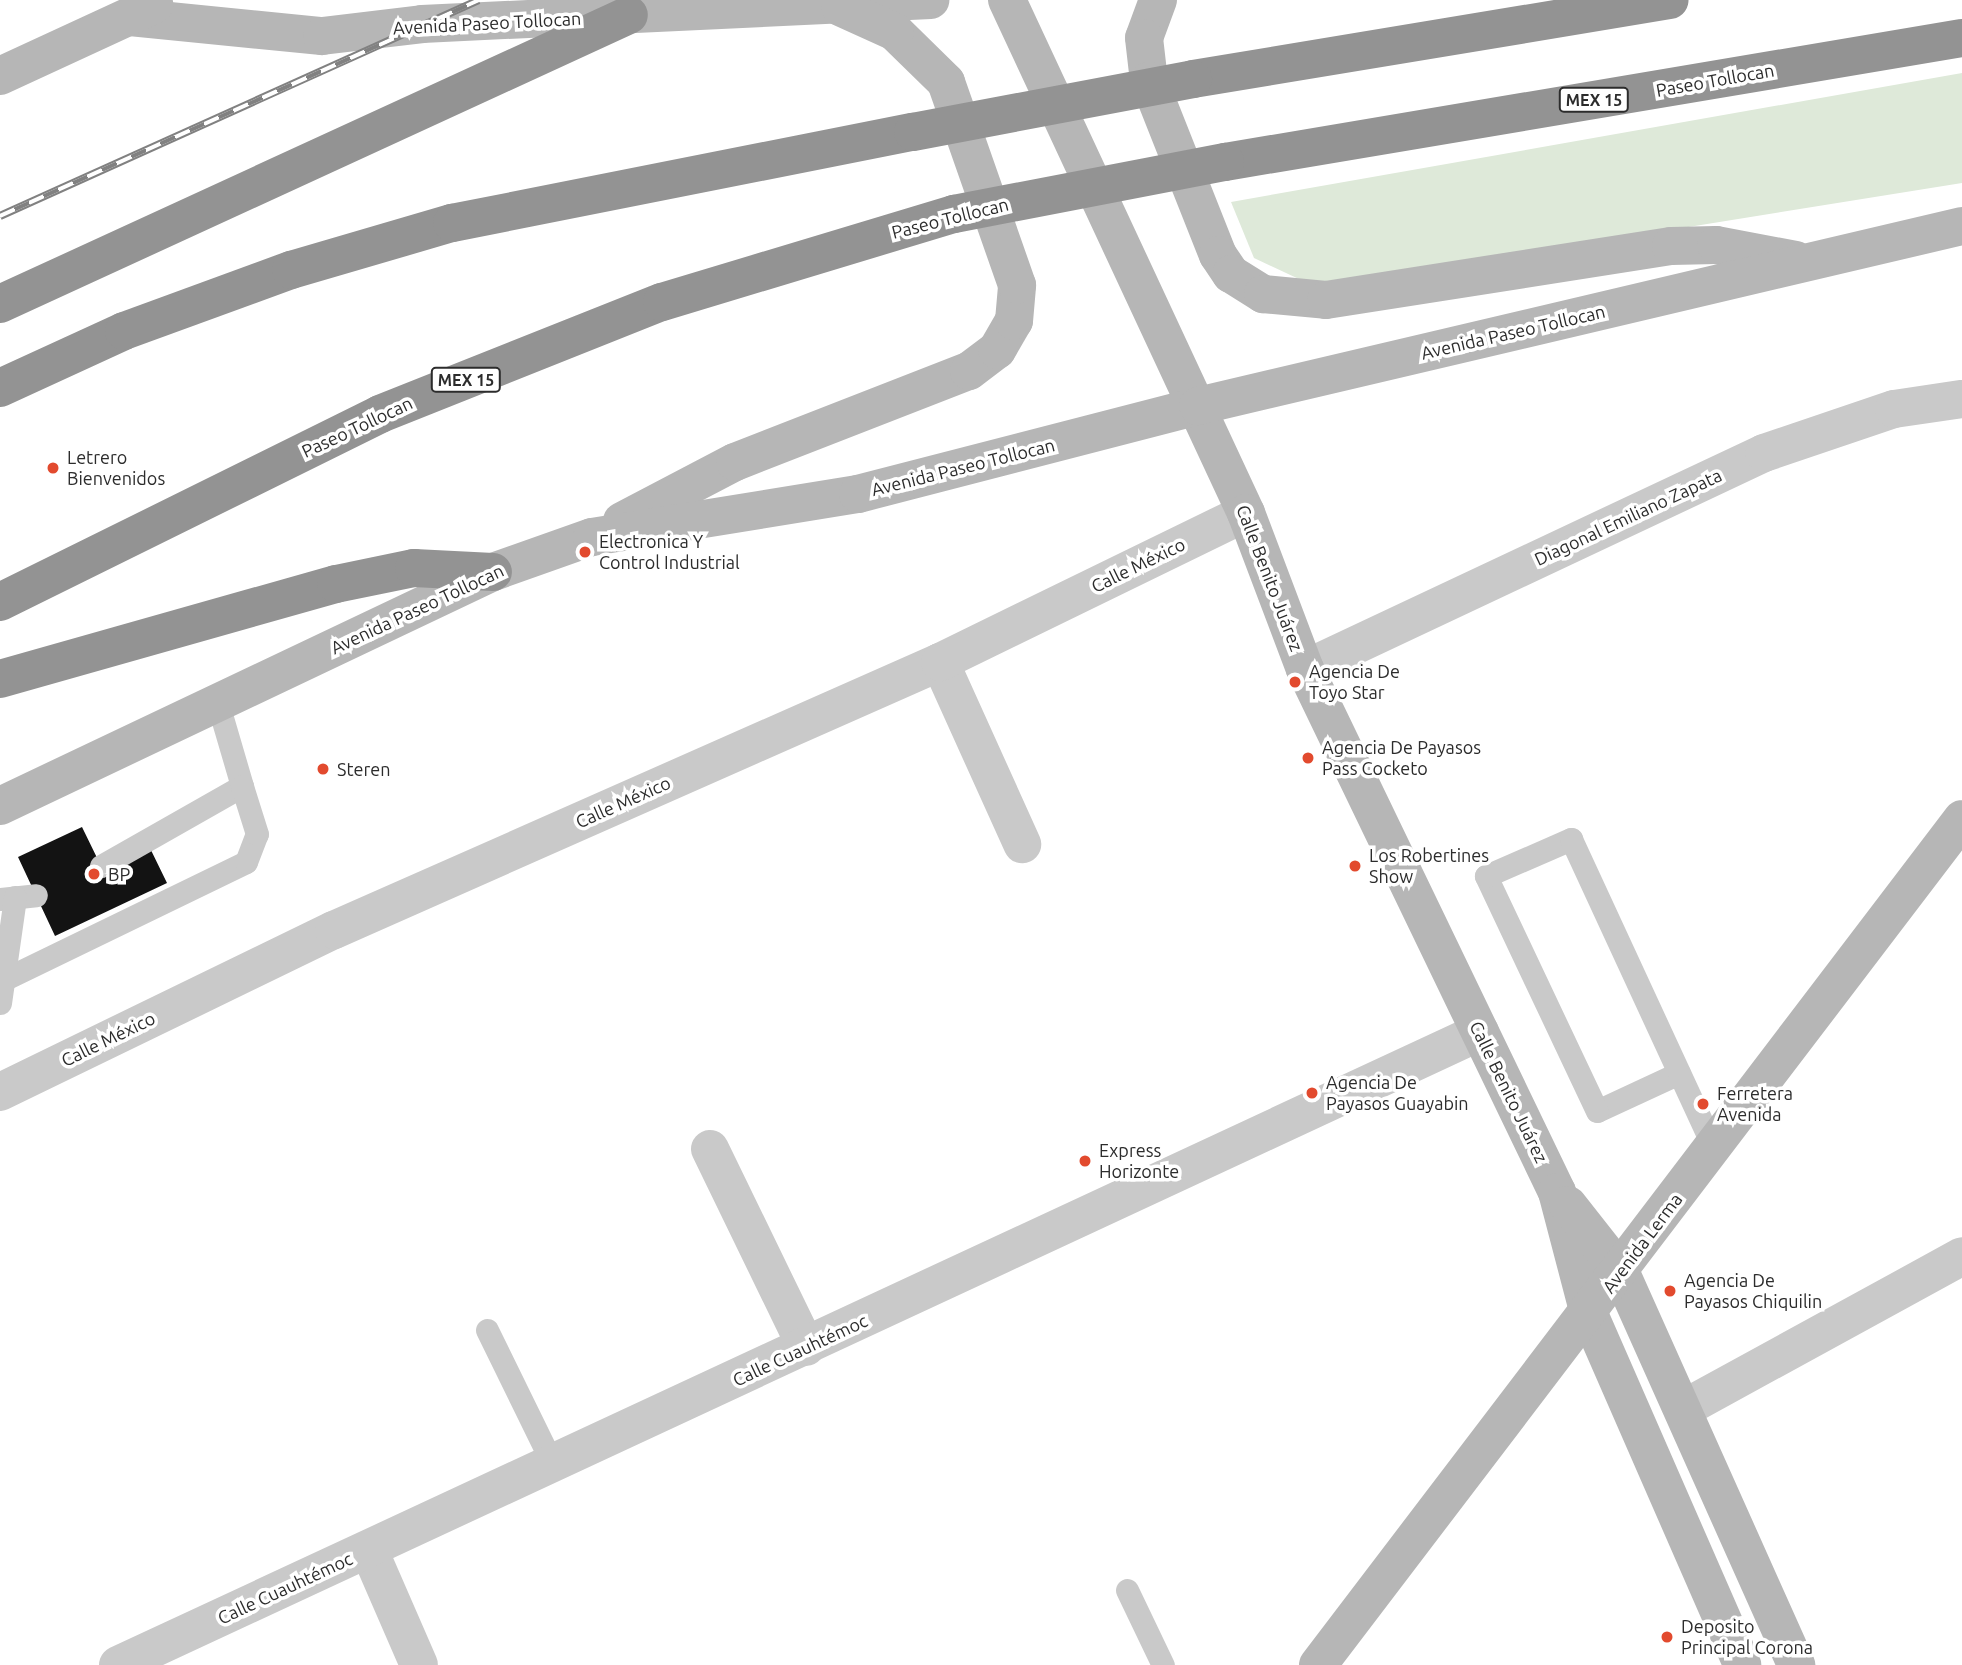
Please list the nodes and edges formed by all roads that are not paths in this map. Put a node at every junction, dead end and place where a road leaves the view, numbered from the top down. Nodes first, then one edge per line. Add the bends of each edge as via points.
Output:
1 (163, 0) edge
2 (930, 0) edge
3 (1007, 0) edge
4 (1158, 0) edge
5 (1670, 0) edge
6 (840, 7) junction
7 (629, 15) junction
8 (130, 17) junction
9 (1962, 38) edge
10 (0, 76) edge
11 (1962, 226) edge
12 (1808, 262) junction
13 (0, 304) edge
14 (0, 388) edge
15 (1962, 399) edge
16 (1198, 406) junction
17 (1246, 513) junction
18 (592, 537) junction
19 (493, 572) junction
20 (0, 602) edge
21 (940, 662) junction
22 (1305, 669) junction
23 (0, 679) edge
24 (218, 704) junction
25 (242, 786) junction
26 (0, 806) edge
27 (1962, 819) edge
28 (1022, 844) dead end
29 (101, 866) dead end
30 (17, 897) edge
31 (3, 980) junction
32 (0, 1003) edge
33 (1480, 1031) junction
34 (1679, 1073) junction
35 (0, 1092) edge
36 (1714, 1148) junction
37 (709, 1149) dead end
38 (1558, 1192) junction
39 (1962, 1256) edge
40 (1620, 1271) junction
41 (1589, 1314) junction
42 (488, 1330) dead end
43 (806, 1347) junction
44 (1683, 1409) junction
45 (552, 1465) junction
46 (369, 1550) junction
47 (1127, 1590) dead end
48 (118, 1665) edge
49 (419, 1665) edge
50 (1163, 1665) edge
51 (1318, 1665) edge
52 (1742, 1665) edge
53 (1796, 1665) edge

1 - 8 main road
2 - 6 main road, Avenida Paseo Tollocan
3 - 16 main road, Calle Benito Juárez
4 - 12 main road via 1144,38 1149,81 1217,255 1231,274 1263,295 1326,300 1671,246 1716,244
5 - 14 highway, bridge via 1193,79 452,223 291,270 124,331
6 - 7 main road, Avenida Paseo Tollocan
6 - 18 main road via 915,47 957,102 1017,285 1019,305 1007,337 984,362 953,379 735,462
7 - 8 main road, Avenida Paseo Tollocan via 322,36
7 - 13 highway
8 - 10 main road
9 - 20 highway, Paseo Tollocan / MEX 15, bridge via 1225,162 954,214 662,302 380,414
11 - 12 main road, Avenida Paseo Tollocan
12 - 16 main road, Avenida Paseo Tollocan
15 - 22 street, Diagonal Emiliano Zapata via 1895,409 1764,453
16 - 17 main road, Calle Benito Juárez
16 - 18 main road, Avenida Paseo Tollocan via 858,494
17 - 21 street, Calle México
17 - 22 main road, Calle Benito Juárez
18 - 19 main road, Avenida Paseo Tollocan
19 - 23 highway via 414,568 336,584
19 - 24 main road, Avenida Paseo Tollocan
21 - 28 street
21 - 35 street, Calle México via 334,930
22 - 33 main road, Calle Benito Juárez
24 - 25 lane
24 - 26 main road, Avenida Paseo Tollocan
25 - 29 lane
25 - 31 lane via 257,834 246,862
27 - 36 main road, Avenida Lerma
30 - 31 lane
31 - 32 lane
33 - 38 main road, Calle Benito Juárez
33 - 43 street, Calle Cuauhtémoc
34 - 34 lane via 1571,839 1486,876 1597,1111
34 - 36 lane
36 - 40 main road, Avenida Lerma
37 - 43 street
38 - 40 main road, Calle Benito Juárez
38 - 41 main road, Calle Benito Juárez
39 - 44 street
40 - 41 main road, Avenida Lerma
40 - 44 main road, Calle Benito Juárez
41 - 51 main road, Avenida Lerma
41 - 52 main road, Calle Benito Juárez
42 - 45 lane
43 - 45 street, Calle Cuauhtémoc
44 - 53 main road, Calle Benito Juárez
45 - 46 street, Calle Cuauhtémoc
46 - 48 street, Calle Cuauhtémoc
46 - 49 street
47 - 50 lane

